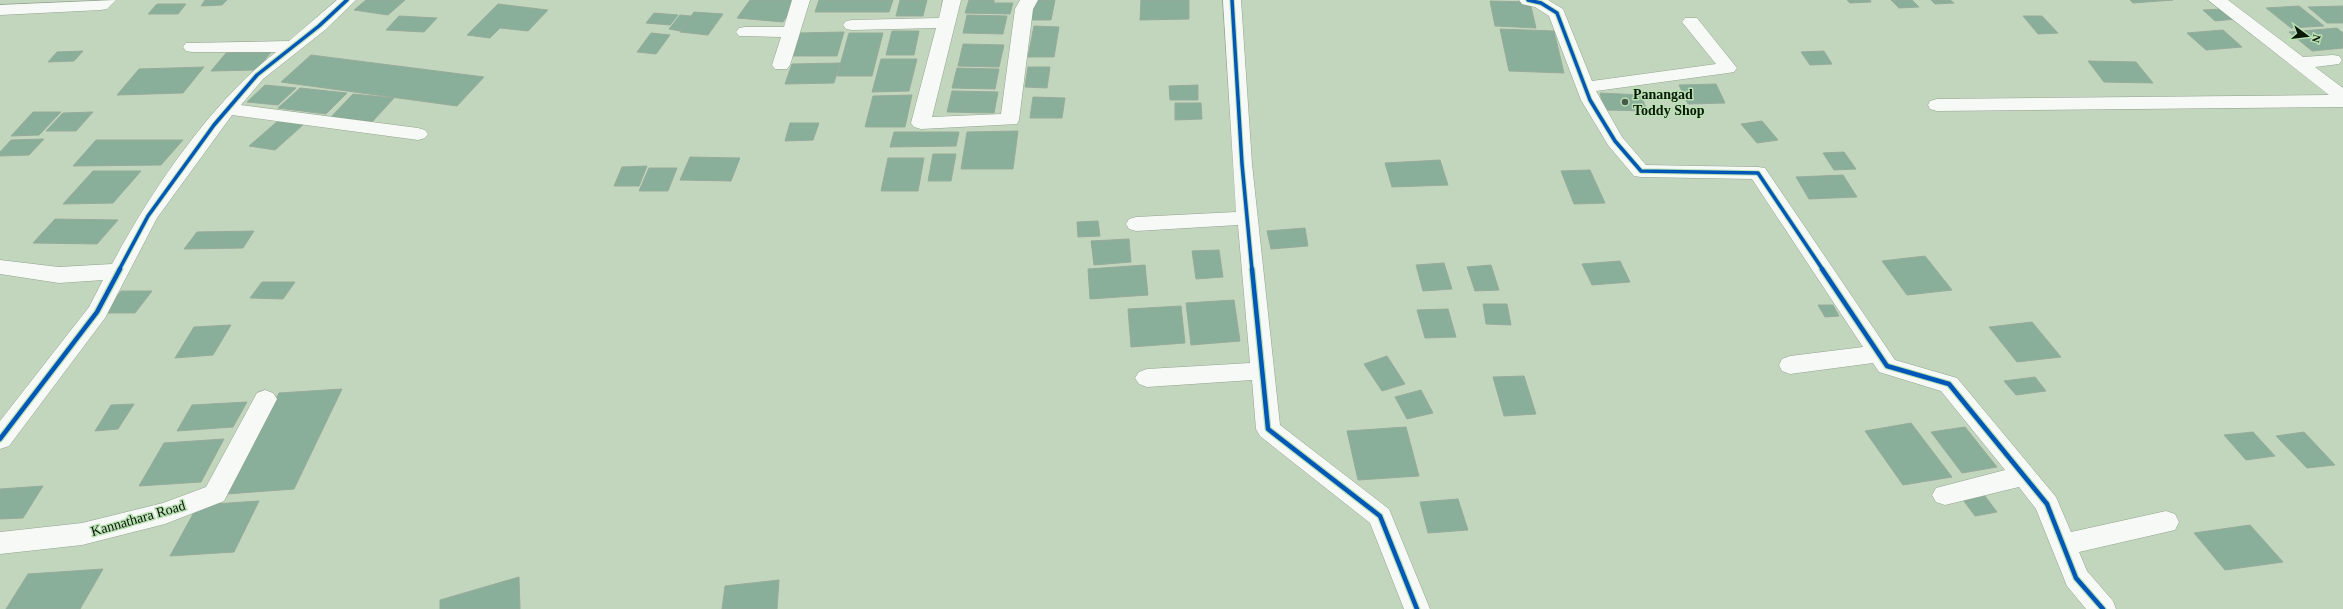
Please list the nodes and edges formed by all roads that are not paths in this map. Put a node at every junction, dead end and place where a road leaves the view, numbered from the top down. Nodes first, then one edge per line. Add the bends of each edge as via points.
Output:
1 (107, 0) edge
2 (347, 0) edge
3 (801, 0) edge
4 (952, 0) edge
5 (1029, 0) edge
6 (1232, 0) edge
7 (1528, 0) edge
8 (2217, 0) edge
9 (0, 10) edge
10 (1691, 22) dead end
11 (946, 23) junction
12 (852, 25) dead end
13 (745, 32) dead end
14 (790, 32) junction
15 (295, 46) junction
16 (192, 47) dead end
17 (2334, 60) dead end
18 (2299, 63) junction
19 (781, 66) dead end
20 (1584, 87) junction
21 (2343, 97) edge
22 (2343, 101) edge
23 (1937, 105) dead end
24 (228, 109) junction
25 (418, 134) dead end
26 (1247, 218) junction
27 (1136, 224) dead end
28 (0, 267) edge
29 (118, 271) junction
30 (1879, 354) junction
31 (1790, 365) dead end
32 (1262, 371) junction
33 (1147, 378) dead end
34 (266, 399) dead end
35 (0, 439) edge
36 (2024, 476) junction
37 (1945, 495) dead end
38 (2166, 522) dead end
39 (0, 543) edge
40 (2063, 545) junction
41 (1417, 609) edge
42 (2104, 609) edge

1 - 9 street via 101,5
2 - 15 street
3 - 14 street
4 - 11 street
5 - 11 street via 1024,9 1010,120 921,123
6 - 26 street
7 - 20 street via 1541,3 1557,13
8 - 18 street
10 - 20 street via 1728,68
11 - 12 street
13 - 14 street
14 - 19 street
15 - 16 street
15 - 24 street via 257,75
17 - 18 street
18 - 21 street
20 - 30 street via 1615,141 1641,171 1758,173
22 - 23 street
24 - 25 street
24 - 29 street via 148,216
26 - 27 street
26 - 32 street
28 - 29 street via 59,275
29 - 35 street via 97,312
30 - 31 street
30 - 36 street via 1887,366 1948,384
32 - 33 street
32 - 41 street via 1268,429 1380,516
34 - 39 street, Kannathara Road via 215,494 165,513 82,534
36 - 37 street
36 - 40 street via 2047,504
38 - 40 street
40 - 42 street via 2076,578

